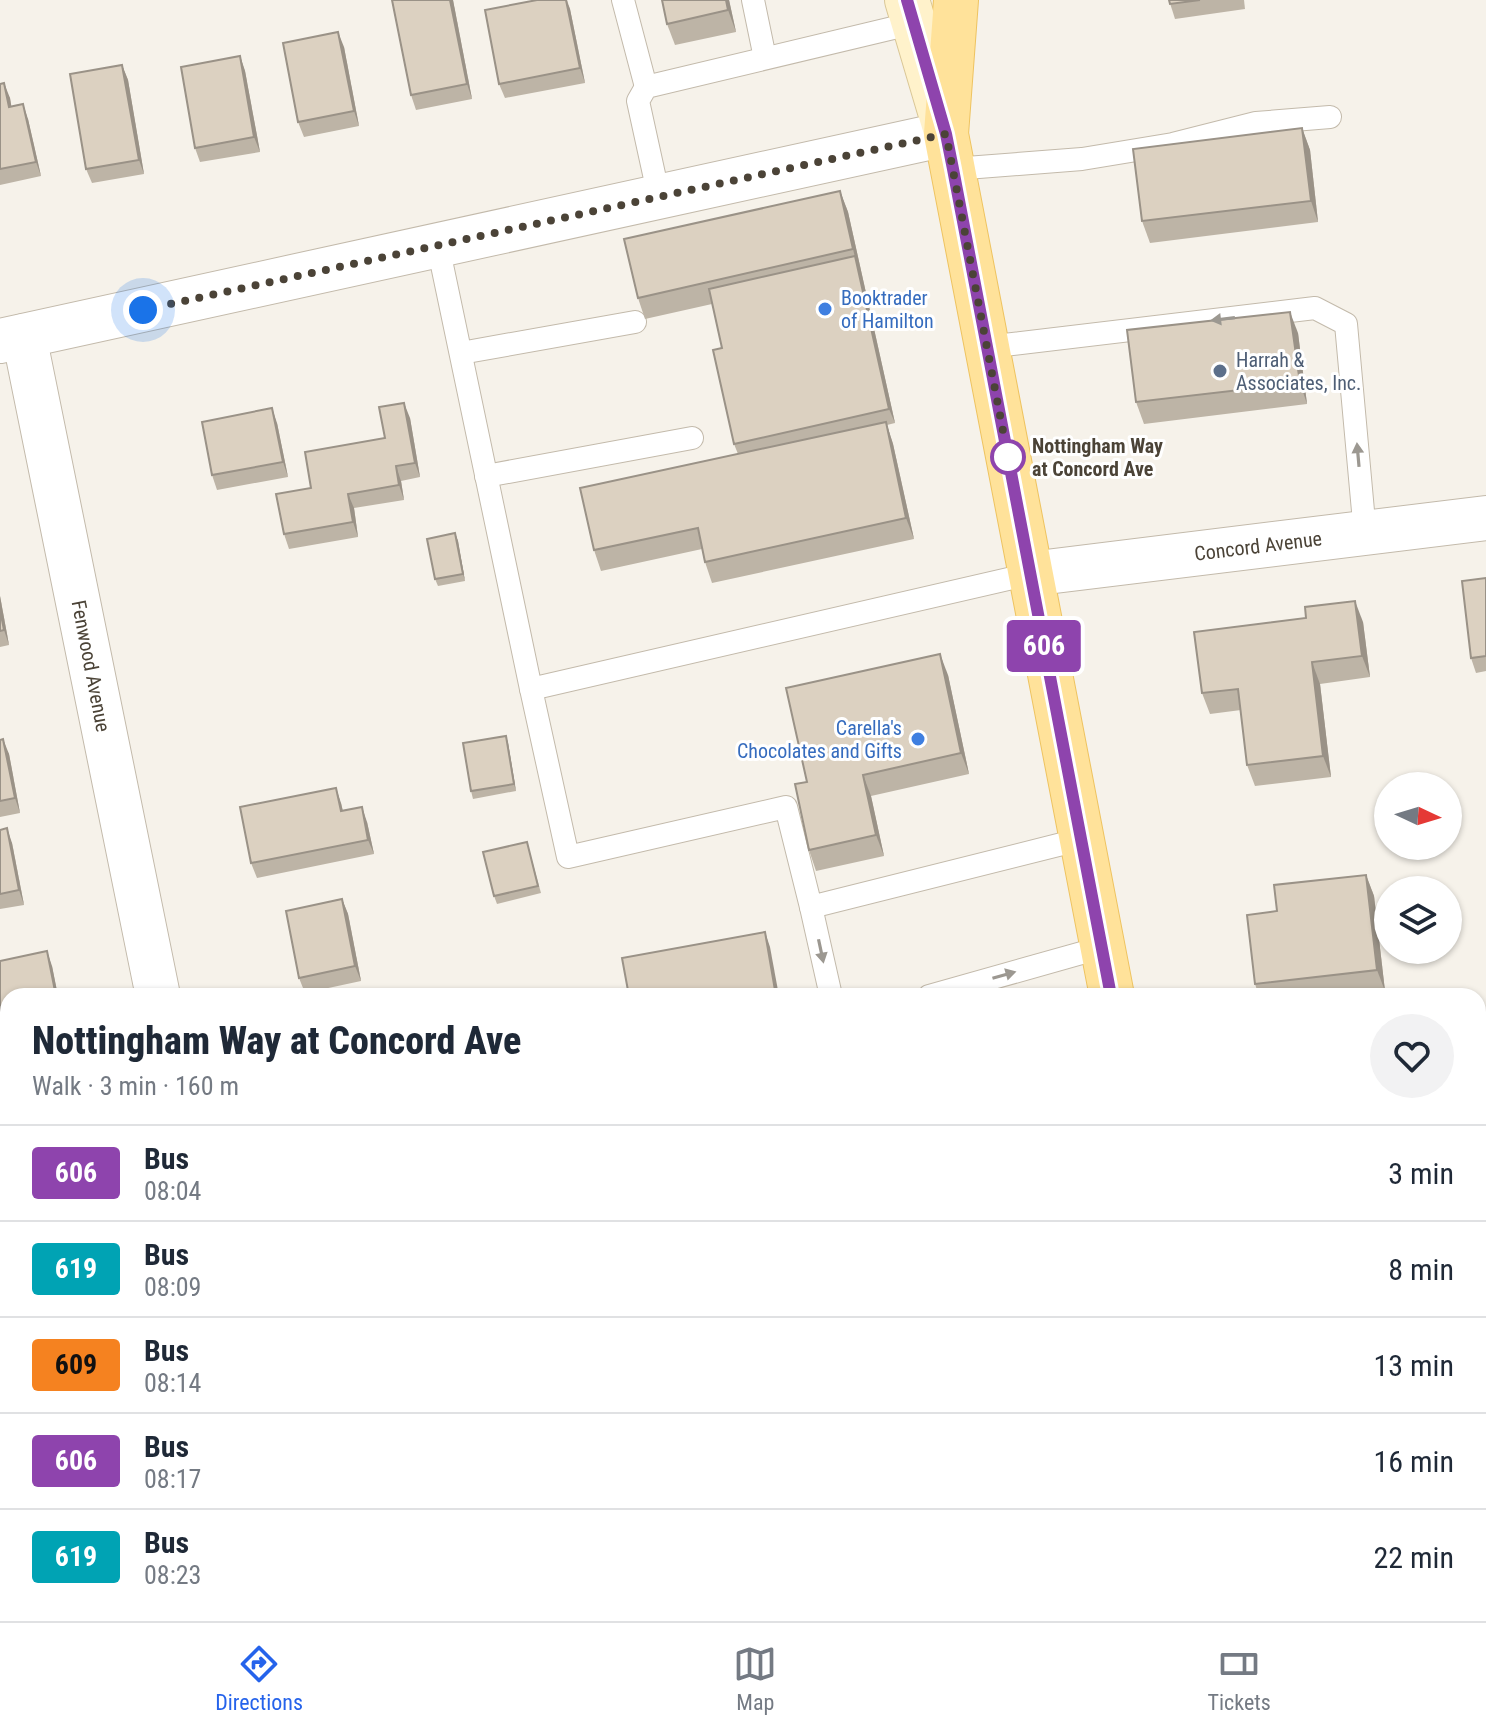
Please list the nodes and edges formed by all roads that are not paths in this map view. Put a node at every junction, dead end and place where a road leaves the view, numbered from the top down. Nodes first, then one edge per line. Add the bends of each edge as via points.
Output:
1 (623, 0) edge
2 (753, 0) edge
3 (956, 0) edge
4 (911, 11) edge
5 (765, 58) junction
6 (646, 87) junction
7 (1330, 117) dead end
8 (950, 151) junction
9 (659, 197) junction
10 (438, 246) junction
11 (635, 322) edge
12 (12, 339) edge
13 (987, 347) junction
14 (461, 353) junction
15 (692, 438) dead end
16 (486, 476) junction
17 (1486, 518) edge
18 (1365, 533) junction
19 (1030, 574) junction
20 (531, 689) junction
21 (1082, 839) junction
22 (811, 907) junction
23 (1103, 947) junction
24 (156, 988) edge
25 (829, 988) edge
26 (957, 988) edge
27 (1111, 988) edge

1 - 6 lane
2 - 5 lane
3 - 8 main road
4 - 5 lane
4 - 8 main road
5 - 6 lane
6 - 9 lane via 638,101
7 - 8 lane via 1256,123 1082,159
8 - 9 street
8 - 13 main road
9 - 10 street
10 - 12 street
10 - 14 lane
11 - 14 lane
12 - 24 street, Fenwood Avenue
18 -> 13 lane via 1346,324 1315,308
13 - 19 main road
14 - 16 lane
15 - 16 lane
16 - 20 lane
17 - 18 street, Concord Avenue
18 - 19 street, Concord Avenue
19 - 20 lane
19 - 21 main road
20 - 22 lane via 568,857 786,807
21 - 22 lane
21 - 23 main road
22 -> 25 lane
26 -> 23 lane
23 - 27 main road

